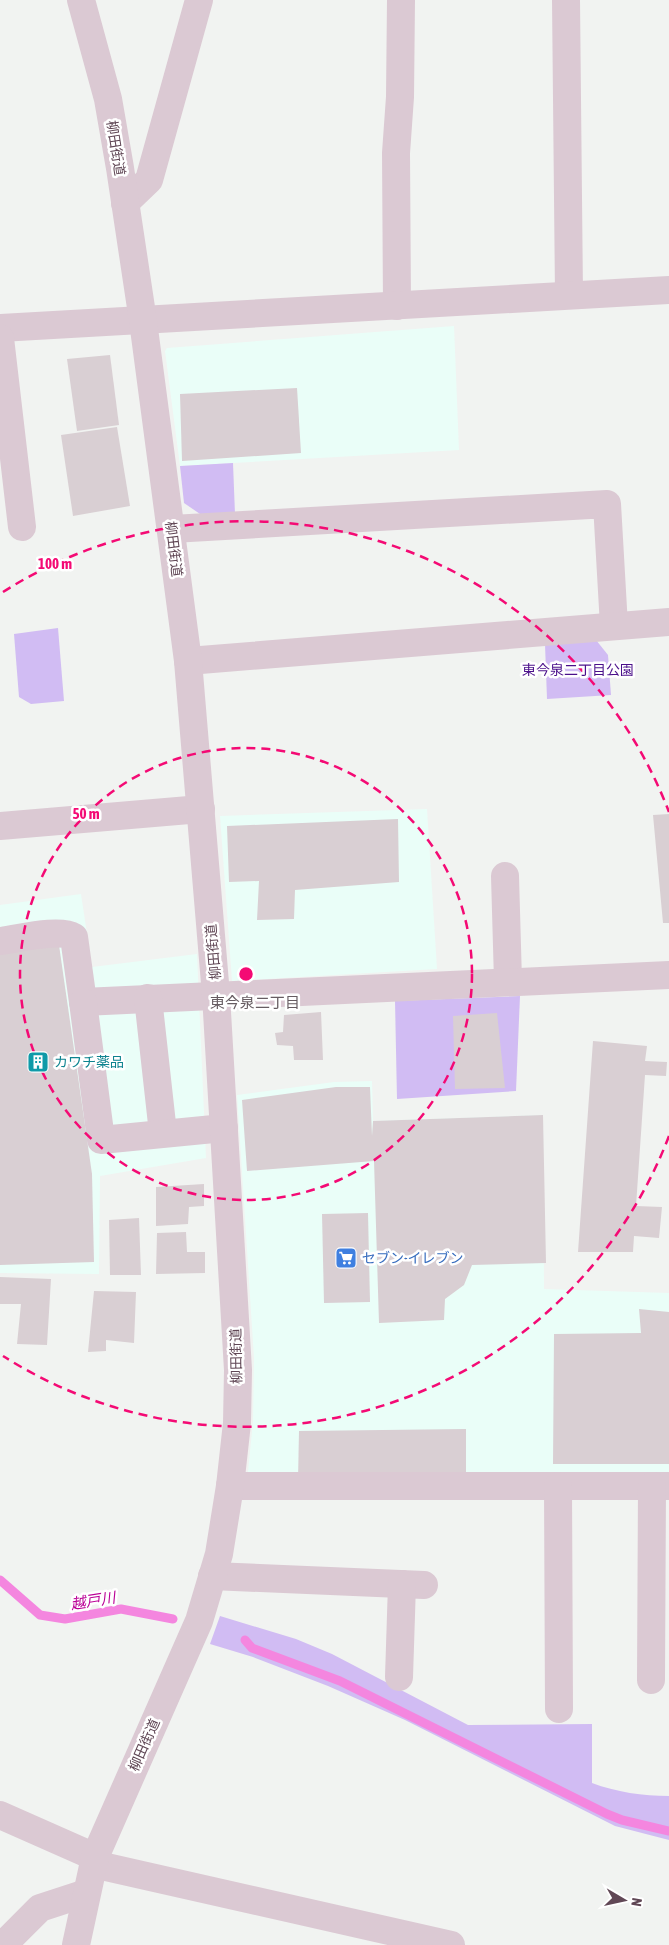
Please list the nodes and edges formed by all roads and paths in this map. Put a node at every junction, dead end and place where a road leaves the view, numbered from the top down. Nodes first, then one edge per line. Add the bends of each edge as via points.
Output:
1 (81, 0) edge
2 (198, 0) edge
3 (400, 0) edge
4 (566, 0) edge
5 (125, 203) junction
6 (669, 290) edge
7 (569, 295) junction
8 (397, 306) junction
9 (143, 321) junction
10 (0, 328) edge
11 (0, 338) edge
12 (22, 527) dead end
13 (172, 529) junction
14 (669, 622) edge
15 (614, 626) junction
16 (188, 661) junction
17 (201, 809) junction
18 (0, 826) edge
19 (505, 876) dead end
20 (0, 941) edge
21 (669, 975) edge
22 (508, 981) junction
23 (216, 994) junction
24 (148, 998) junction
25 (83, 1002) junction
26 (224, 1128) junction
27 (163, 1133) junction
28 (230, 1486) junction
29 (558, 1486) junction
30 (661, 1486) edge
31 (212, 1576) junction
32 (399, 1677) dead end
33 (651, 1680) dead end
34 (558, 1709) dead end
35 (0, 1815) edge
36 (94, 1861) junction
37 (86, 1893) junction
38 (3, 1945) edge
39 (76, 1945) edge
40 (451, 1945) edge

1 - 5 street, 柳田街道 via 108,99
2 - 5 street via 149,180
3 - 8 street
4 - 7 street
5 - 9 street, 柳田街道
6 - 7 street
7 - 8 street
8 - 9 street
9 - 10 street
9 - 13 street, 柳田街道
11 - 12 street
13 - 15 street via 606,504
13 - 16 street, 柳田街道
14 - 15 street
15 - 16 street
16 - 17 street, 柳田街道
17 - 18 street
17 - 23 street, 柳田街道
19 - 22 street
20 - 25 street via 58,933 74,937
21 - 22 street
22 - 23 street
23 - 24 street
23 - 26 street, 柳田街道
24 - 25 street
24 - 27 street
25 - 27 street via 100,1140
26 - 27 street
26 - 28 street, 柳田街道 via 238,1351 237,1423
28 - 29 street
28 - 31 street, 柳田街道 via 219,1554
29 - 30 street
29 - 34 street
30 - 33 street
31 - 32 street via 413,1584
31 - 36 street, 柳田街道 via 199,1621
35 - 36 street
36 - 37 street, 柳田街道
36 - 40 street
37 - 38 street via 40,1908
37 - 39 street, 柳田街道

